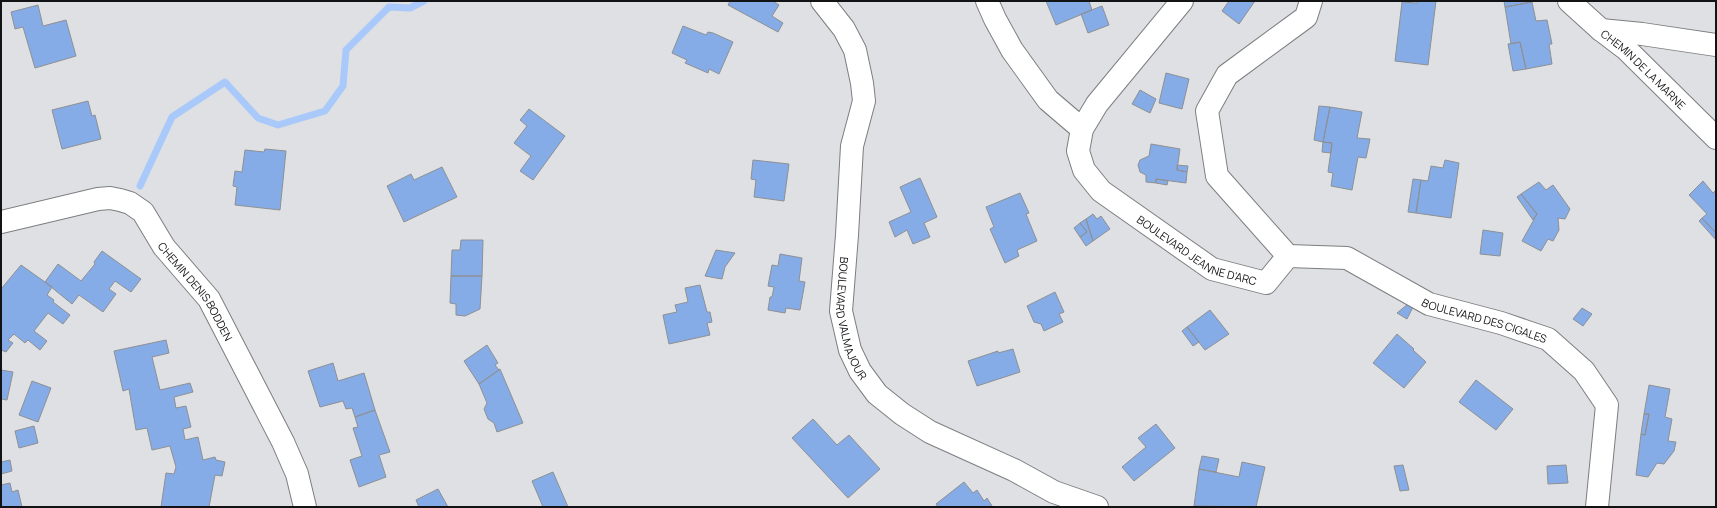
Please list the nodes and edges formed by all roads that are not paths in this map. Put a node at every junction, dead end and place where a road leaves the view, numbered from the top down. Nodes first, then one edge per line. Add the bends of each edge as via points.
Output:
1 (822, 1) edge
2 (987, 1) edge
3 (1182, 1) edge
4 (1311, 1) edge
5 (1569, 1) edge
6 (1601, 30) junction
7 (1716, 45) edge
8 (1082, 129) junction
9 (1716, 138) edge
10 (1, 222) edge
11 (1288, 256) junction
12 (305, 507) edge
13 (1097, 507) edge
14 (1596, 507) edge

1 - 13 street, BOULEVARD VALMAJOUR via 844,29 855,50 864,101 852,146 841,312 850,350 860,372 877,394 930,432 1014,470 1054,492
2 - 8 street via 1012,50 1048,100
3 - 8 street, BOULEVARD JEANNE D'ARC via 1097,104
4 - 11 street via 1306,16 1227,75 1206,111 1217,176
5 - 6 street, CHEMIN DE LA MARNE
6 - 7 street
6 - 9 street, CHEMIN DE LA MARNE via 1626,49
8 - 11 street, BOULEVARD JEANNE D'ARC via 1078,151 1084,170 1101,191 1212,269 1266,284
10 - 12 street, CHEMIN DENIS BODDEN via 110,198 130,203 143,212 164,247 209,299 283,442 297,474
11 - 14 street, BOULEVARD DES CIGALES via 1347,258 1429,304 1501,323 1548,339 1584,371 1607,405

